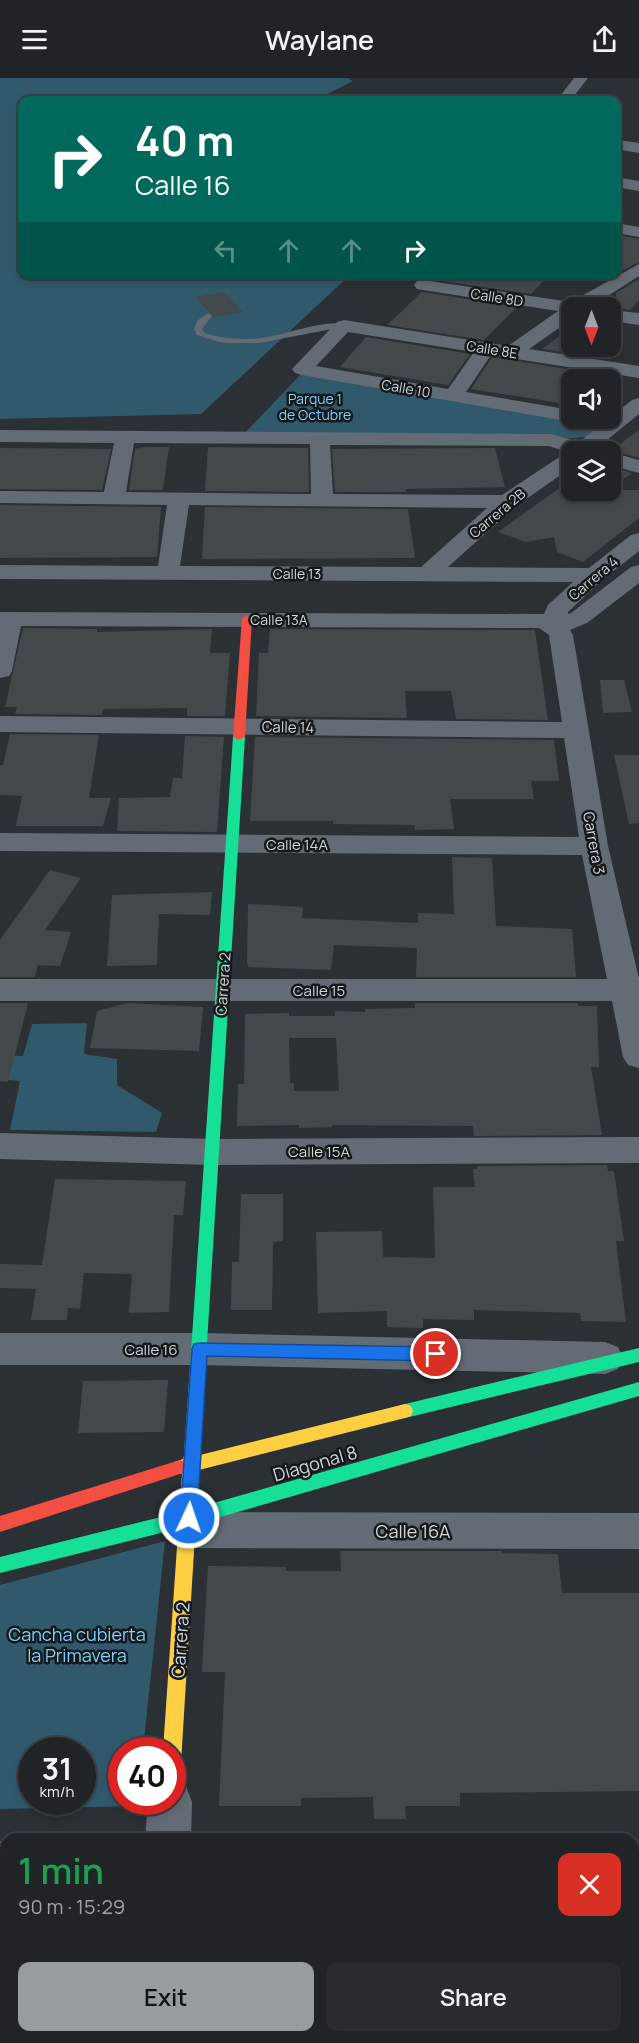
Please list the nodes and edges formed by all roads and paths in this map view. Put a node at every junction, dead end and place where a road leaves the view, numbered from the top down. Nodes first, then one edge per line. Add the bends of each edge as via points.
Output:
1 (581, 78) edge
2 (567, 96) edge
3 (628, 141) edge
4 (639, 148) edge
5 (621, 183) edge
6 (639, 186) edge
7 (621, 229) edge
8 (639, 232) edge
9 (621, 267) edge
10 (638, 270) edge
11 (423, 285) dead end
12 (593, 297) edge
13 (561, 307) edge
14 (208, 316) dead end
15 (561, 317) edge
16 (621, 317) edge
17 (639, 319) edge
18 (344, 326) junction
19 (486, 348) junction
20 (512, 352) junction
21 (639, 372) edge
22 (453, 396) junction
23 (639, 404) edge
24 (561, 414) edge
25 (621, 418) edge
26 (608, 429) edge
27 (0, 436) edge
28 (125, 437) junction
29 (320, 438) junction
30 (593, 441) edge
31 (561, 444) edge
32 (621, 461) edge
33 (561, 465) edge
34 (639, 467) edge
35 (0, 497) edge
36 (114, 498) junction
37 (179, 499) junction
38 (322, 500) junction
39 (507, 502) junction
40 (639, 540) edge
41 (0, 572) edge
42 (639, 572) edge
43 (168, 573) junction
44 (427, 574) junction
45 (594, 575) junction
46 (247, 618) junction
47 (6, 619) edge
48 (556, 627) junction
49 (0, 671) edge
50 (0, 724) edge
51 (240, 727) junction
52 (576, 730) junction
53 (0, 842) edge
54 (232, 843) junction
55 (594, 846) junction
56 (0, 990) edge
57 (223, 990) junction
58 (632, 990) edge
59 (639, 1057) edge
60 (0, 1146) edge
61 (639, 1150) edge
62 (213, 1152) junction
63 (0, 1349) edge
64 (200, 1349) junction
65 (635, 1367) edge
66 (192, 1463) junction
67 (0, 1524) edge
68 (188, 1524) junction
69 (639, 1531) edge
70 (0, 1565) edge
71 (174, 1737) edge
72 (169, 1815) edge
73 (168, 1833) edge

1 - 2 street
3 - 4 street
5 - 6 street
7 - 8 street
9 - 10 street
10 - 12 street
11 - 13 street, Calle 8D
14 - 18 lane via 200,323 201,335 226,340 278,338 324,325
15 - 20 street
16 - 17 street
18 - 19 street, Calle 8E
18 - 22 street, Calle 10 via 302,369
19 - 20 street, Calle 8E
19 - 22 street
20 - 21 street, Calle 8E
22 - 24 street, Calle 10
23 - 25 street, Carrera 2B
26 - 30 street, Carrera 2B
27 - 28 street
28 - 29 street
28 - 36 street
29 - 31 street via 550,440
29 - 38 street
32 - 34 street
33 - 39 street, Carrera 2B
35 - 36 street
36 - 37 street
37 - 38 street
37 - 43 street
38 - 39 street
39 - 44 street, Carrera 2B
40 - 45 street, Carrera 4
41 - 43 street, Calle 13
42 - 48 street, Carrera 4 via 579,618
43 - 44 street, Calle 13
44 - 45 street, Calle 13
45 - 48 street, Carrera 4 via 556,610
46 - 47 street, Calle 13A
46 - 48 street, Calle 13A via 520,620 543,621
46 - 51 street, Carrera 2
47 - 49 street
48 - 52 street, Carrera 3 via 561,635
50 - 51 street, Calle 14
51 - 52 street, Calle 14
51 - 54 street, Carrera 2
52 - 55 street, Carrera 3
53 - 54 street, Calle 14A
54 - 55 street, Calle 14A
54 - 57 street, Carrera 2
55 - 58 street, Carrera 3
56 - 57 street, Calle 15
57 - 58 street, Calle 15
57 - 62 street, Carrera 2
58 - 59 street, Carrera 3
60 - 62 street, Calle 15A
61 - 62 street, Calle 15A
62 - 64 street, Carrera 2
63 - 64 street, Calle 16
64 - 65 street, Calle 16
64 - 66 street, Carrera 2
65 - 66 street, Diagonal 8
65 - 68 street, Diagonal 8
66 - 67 street, Diagonal 8
66 - 68 street, Carrera 2
68 - 69 street, Calle 16A
68 - 70 street, Diagonal 8
68 - 71 street, Carrera 2
72 - 73 street

